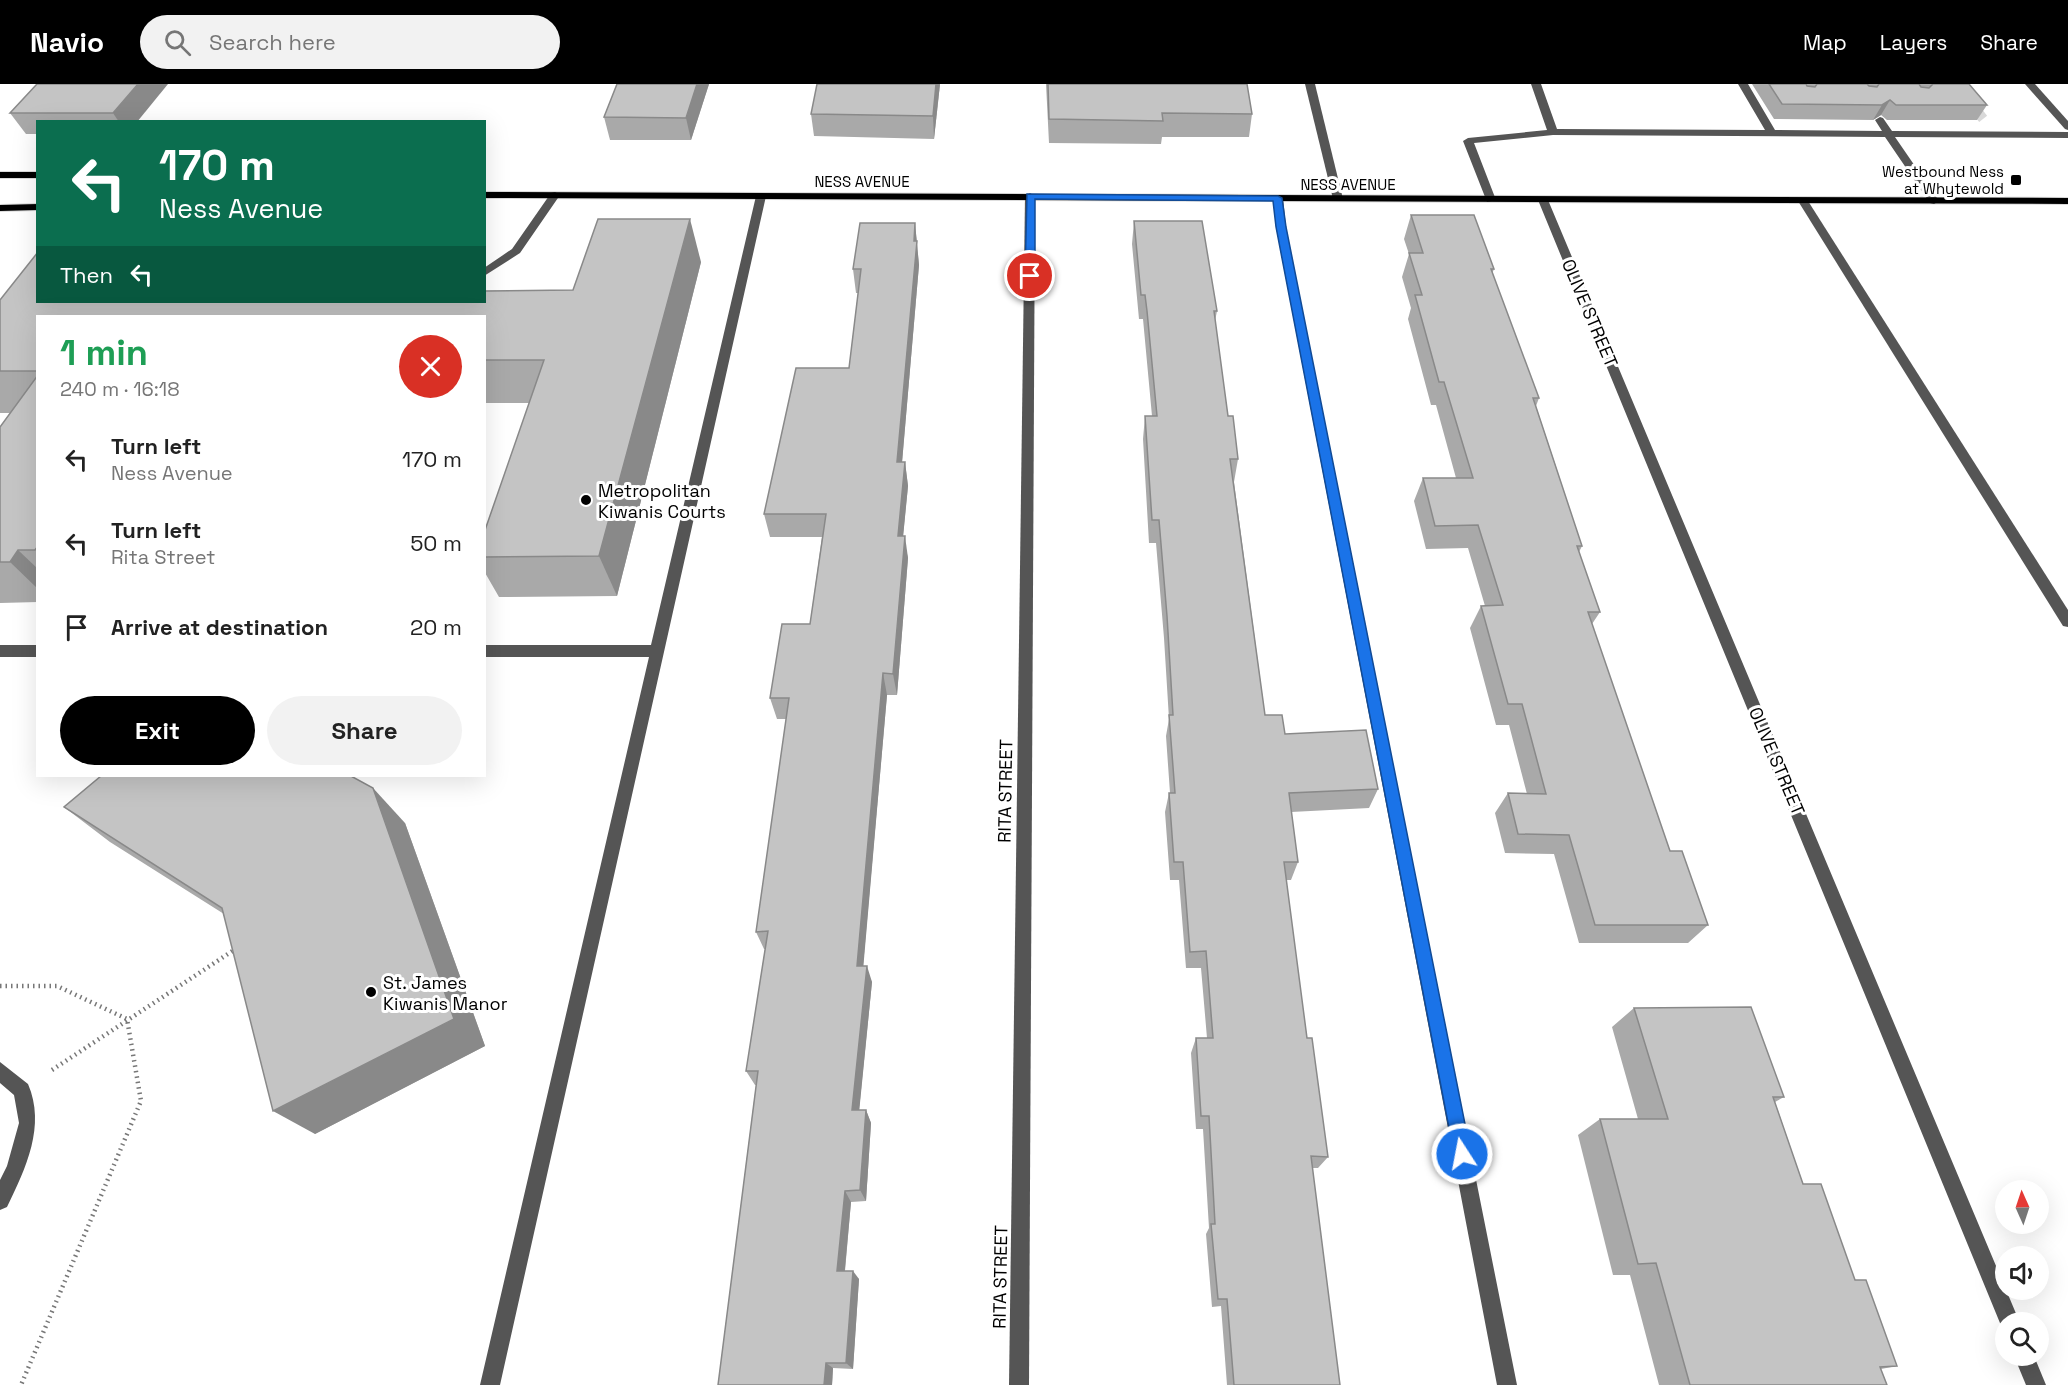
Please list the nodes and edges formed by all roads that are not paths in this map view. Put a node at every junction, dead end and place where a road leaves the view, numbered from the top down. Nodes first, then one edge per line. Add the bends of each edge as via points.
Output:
1 (1310, 84) edge
2 (1536, 84) edge
3 (1743, 84) edge
4 (2030, 84) edge
5 (1818, 119) edge
6 (1880, 120) edge
7 (1934, 120) edge
8 (1984, 120) tunnel mouth
9 (2068, 127) edge
10 (1553, 132) junction
11 (1772, 134) junction
12 (1826, 134) junction
13 (1891, 135) junction
14 (1946, 135) junction
15 (1996, 135) junction
16 (2068, 135) edge
17 (0, 175) edge
18 (36, 175) edge
19 (486, 195) edge
20 (555, 195) junction
21 (760, 196) junction
22 (1030, 196) junction
23 (1278, 198) junction
24 (1338, 199) junction
25 (1491, 200) junction
26 (1543, 200) junction
27 (1803, 201) junction
28 (1934, 201) junction
29 (2068, 201) edge
30 (36, 207) edge
31 (0, 208) edge
32 (486, 272) edge
33 (2068, 622) edge
34 (0, 651) edge
35 (36, 651) edge
36 (486, 651) edge
37 (657, 651) junction
38 (0, 1071) edge
39 (0, 1200) edge
40 (2005, 1312) edge
41 (2028, 1366) edge
42 (490, 1385) edge
43 (1019, 1385) edge
44 (1507, 1385) edge
45 (2036, 1385) edge

1 - 24 street
2 - 10 street
3 - 11 street
4 - 9 street
5 - 12 street
6 - 13 street
7 - 14 street
8 - 15 street
10 - 11 street
10 - 25 street via 1468,141
11 - 12 street
12 - 13 street
13 - 14 street
13 - 28 street
14 - 15 street
15 - 16 street
17 - 18 main road
19 - 20 main road, NESS AVENUE
20 - 21 main road, NESS AVENUE
20 - 32 street via 516,251
21 - 22 main road, NESS AVENUE
21 - 37 street
22 - 23 main road, NESS AVENUE
22 - 43 street, RITA STREET
23 - 24 main road, NESS AVENUE
23 - 44 street
24 - 25 main road, NESS AVENUE
25 - 26 main road, NESS AVENUE
26 - 27 main road, NESS AVENUE
26 - 40 street, OLIVE STREET
27 - 28 main road, NESS AVENUE
27 - 33 street
28 - 29 main road, NESS AVENUE
30 - 31 main road
34 - 35 street
36 - 37 street
37 - 42 street
38 - 39 street via 22,1090 28,1123 16,1169
41 - 45 street

